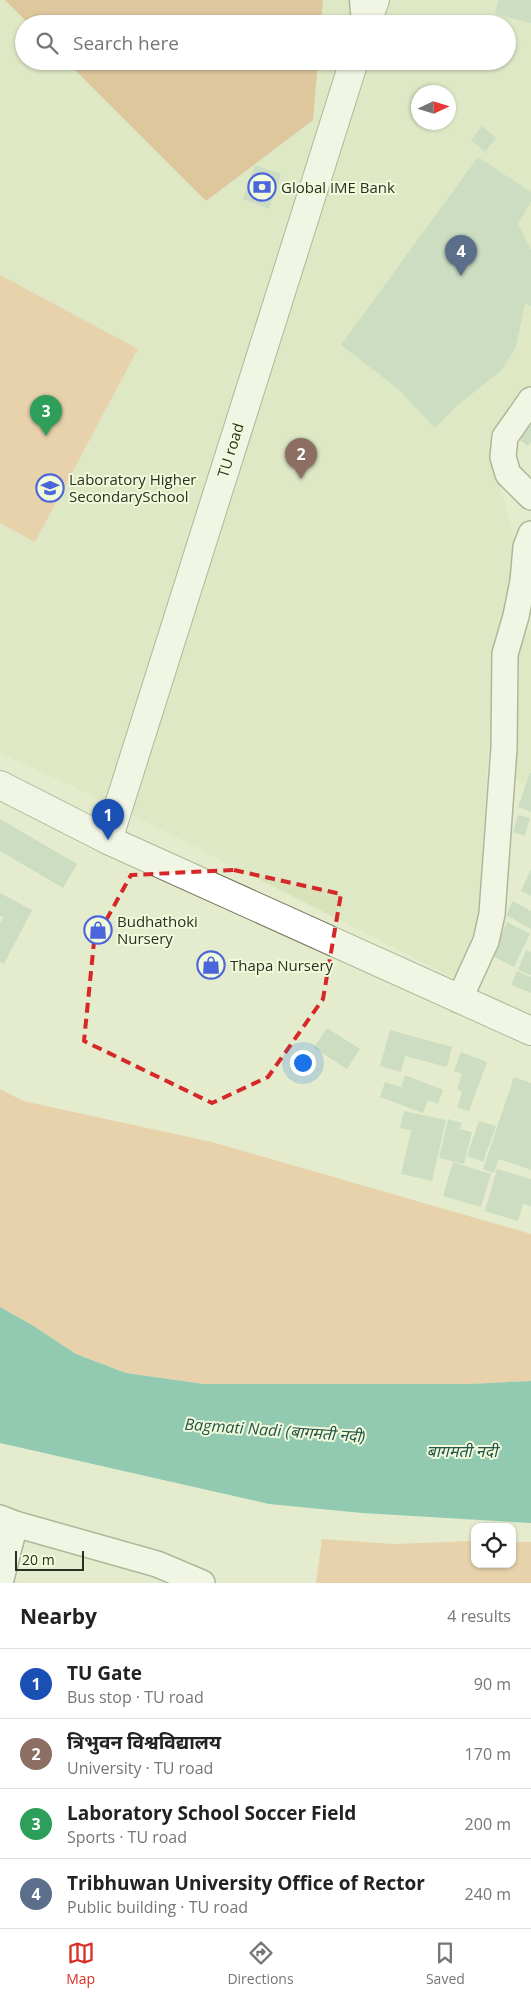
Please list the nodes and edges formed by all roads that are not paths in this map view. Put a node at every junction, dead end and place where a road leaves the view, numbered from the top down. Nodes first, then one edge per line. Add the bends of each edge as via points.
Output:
1 (356, 0) edge
2 (375, 0) edge
3 (357, 15) edge
4 (369, 15) edge
5 (351, 70) edge
6 (531, 400) edge
7 (531, 497) edge
8 (531, 534) edge
9 (0, 785) edge
10 (108, 840) junction
11 (459, 1000) junction
12 (531, 1031) edge
13 (8, 1521) edge
14 (0, 1583) edge
15 (202, 1583) edge

1 - 3 lane
2 - 4 street
5 - 10 street, TU road
6 - 7 street via 505,437 503,457 508,474
8 - 11 street via 526,547 516,616 505,654 504,748 492,914 486,941
9 - 10 street
10 - 11 street
11 - 12 street
13 - 14 street
13 - 15 street via 158,1564

